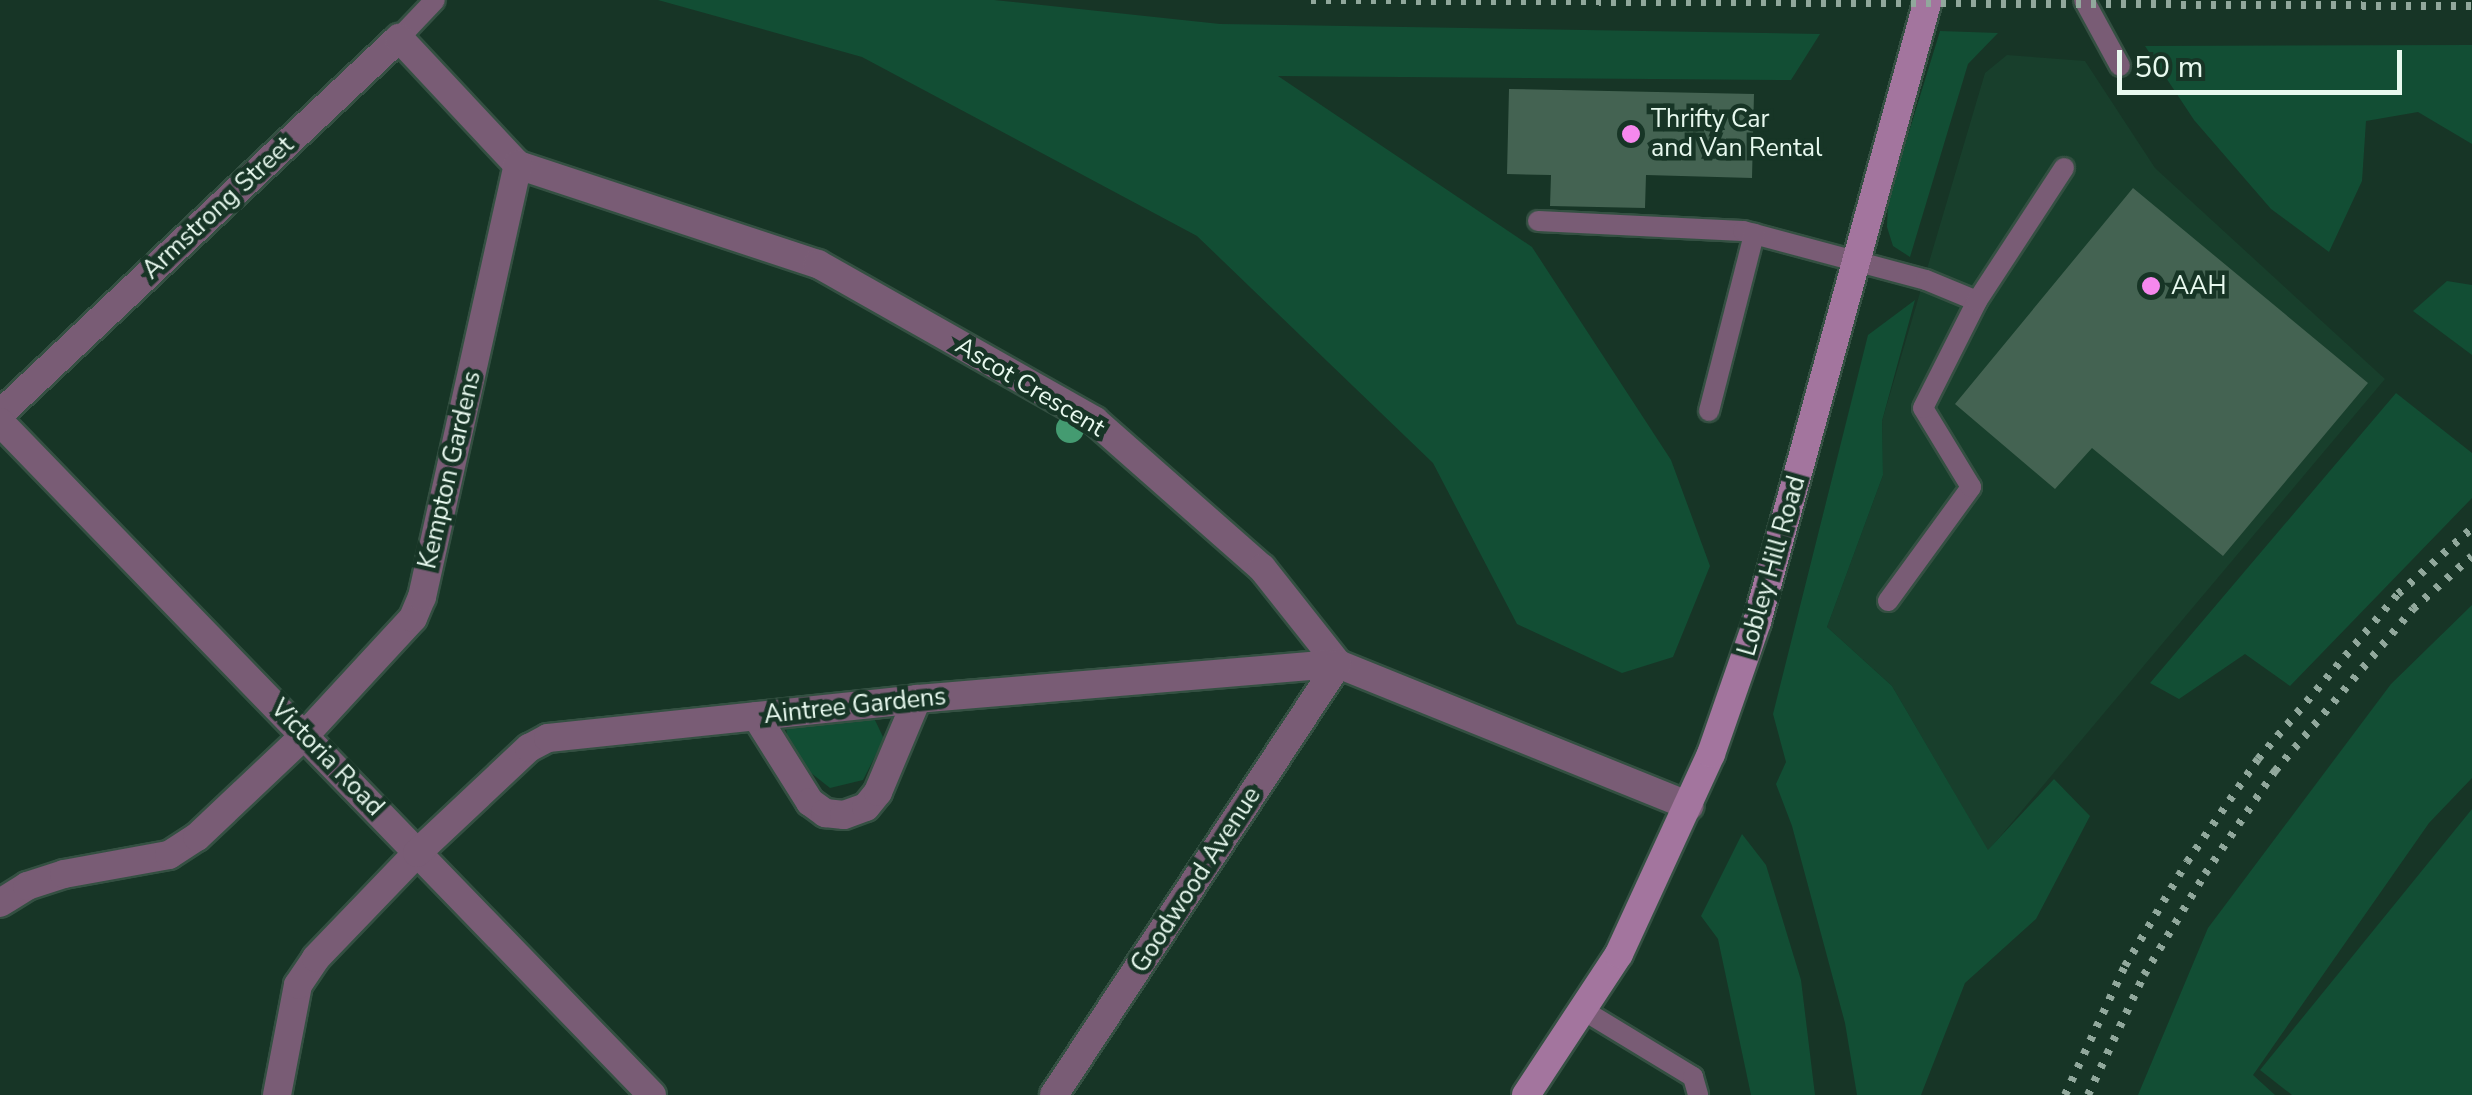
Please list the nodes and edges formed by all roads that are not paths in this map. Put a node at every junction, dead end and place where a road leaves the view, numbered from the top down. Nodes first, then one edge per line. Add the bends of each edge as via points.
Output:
1 (435, 0) edge
2 (1928, 0) edge
3 (2084, 0) edge
4 (399, 38) junction
5 (2120, 66) dead end
6 (518, 166) junction
7 (2064, 168) dead end
8 (1538, 221) dead end
9 (1754, 234) junction
10 (1857, 261) junction
11 (1977, 301) junction
12 (1709, 411) dead end
13 (0, 414) edge
14 (0, 422) edge
15 (1888, 601) dead end
16 (1338, 664) junction
17 (918, 699) junction
18 (756, 716) junction
19 (305, 734) junction
20 (1688, 806) junction
21 (417, 853) junction
22 (0, 903) edge
23 (1583, 1010) junction
24 (277, 1095) edge
25 (652, 1095) edge
26 (1054, 1095) edge
27 (1526, 1095) edge
28 (1698, 1095) edge

1 - 4 lane, Armstrong Street
2 - 10 main road, Lobley Hill Road
3 - 5 lane
4 - 6 street, Ascot Crescent
4 - 13 street, Armstrong Street
6 - 16 street, Ascot Crescent via 818,264 1095,421 1262,568
6 - 19 street, Kempton Gardens via 422,597 398,638
7 - 11 lane
8 - 9 lane
9 - 10 lane
9 - 12 lane
10 - 11 lane
10 - 20 main road, Lobley Hill Road via 1757,622
11 - 15 lane via 1923,408 1971,487
14 - 19 street, Victoria Road
16 - 17 street, Aintree Gardens
16 - 20 street, Ascot Crescent
16 - 26 street, Goodwood Avenue
17 - 18 street, Aintree Gardens
17 - 18 street via 878,792 844,815 826,814 810,802
18 - 21 street, Aintree Gardens via 548,738 529,748
19 - 21 street, Victoria Road
19 - 22 street, Kempton Gardens via 169,856 64,874
20 - 23 main road, Lobley Hill Road via 1619,954
21 - 24 street, Aintree Gardens via 298,985
21 - 25 street, Victoria Road
23 - 27 main road, Lobley Hill Road
23 - 28 lane via 1693,1077

